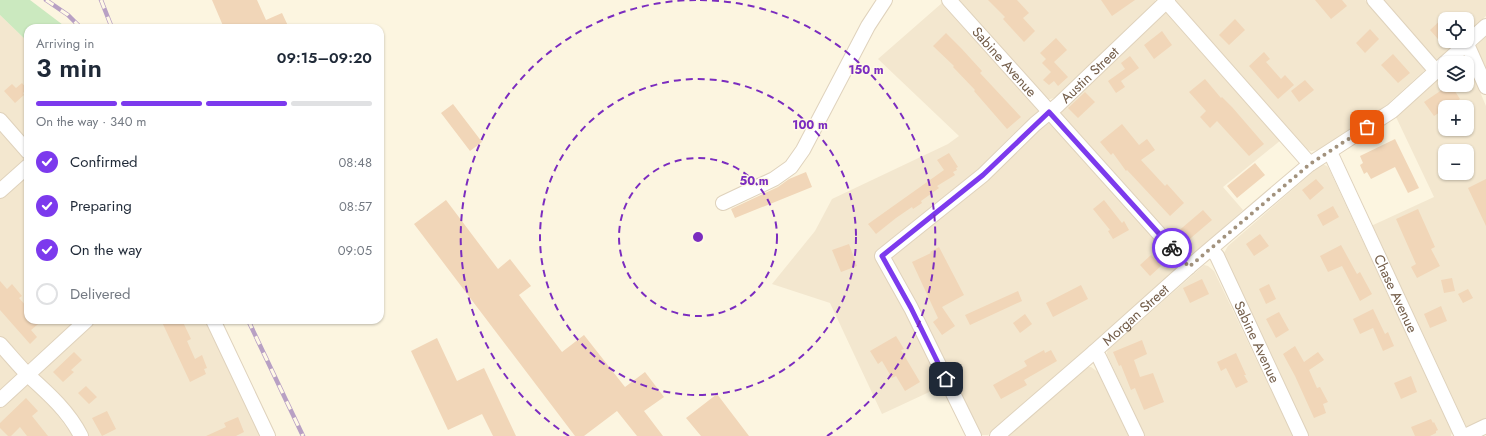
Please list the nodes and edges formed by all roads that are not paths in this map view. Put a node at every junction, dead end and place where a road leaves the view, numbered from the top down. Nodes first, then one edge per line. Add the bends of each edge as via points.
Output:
1 (885, 0) edge
2 (949, 0) edge
3 (1374, 0) edge
4 (1167, 1) edge
5 (1486, 26) edge
6 (1474, 37) edge
7 (1462, 48) edge
8 (1469, 48) edge
9 (1453, 56) edge
10 (1438, 62) edge
11 (1438, 70) edge
12 (1486, 87) edge
13 (1049, 112) junction
14 (0, 120) edge
15 (24, 147) edge
16 (1330, 152) junction
17 (1310, 164) junction
18 (24, 170) edge
19 (0, 191) edge
20 (723, 203) dead end
21 (1211, 249) junction
22 (1189, 267) junction
23 (83, 324) edge
24 (215, 324) edge
25 (0, 344) edge
26 (1094, 352) junction
27 (28, 374) junction
28 (0, 400) edge
29 (1486, 426) edge
30 (81, 436) edge
31 (268, 436) edge
32 (974, 436) edge
33 (997, 436) edge
34 (1137, 436) edge
35 (1301, 436) edge
36 (1462, 436) edge
37 (1466, 436) edge

1 - 20 street via 868,26 803,150 790,167 774,179
2 - 13 street, Sabine Avenue
3 - 10 street
4 - 13 street, Austin Street
4 - 17 street
5 - 6 street, Morgan Street
7 - 9 street, Morgan Street
8 - 12 street
11 - 16 street, Morgan Street via 1392,111
13 - 22 street, Sabine Avenue
13 - 32 street, Austin Street via 983,175 882,256 911,308
14 - 15 street
16 - 17 street, Morgan Street
16 - 36 street, Chase Avenue via 1355,197
17 - 21 street, Morgan Street
18 - 19 street
21 - 22 street, Morgan Street
21 - 35 street, Sabine Avenue via 1217,256
22 - 26 street, Morgan Street
23 - 27 street
24 - 31 street
25 - 27 street
26 - 33 street, Morgan Street
26 - 34 street via 1099,357
27 - 28 street
27 - 30 street via 58,402
29 - 37 street

